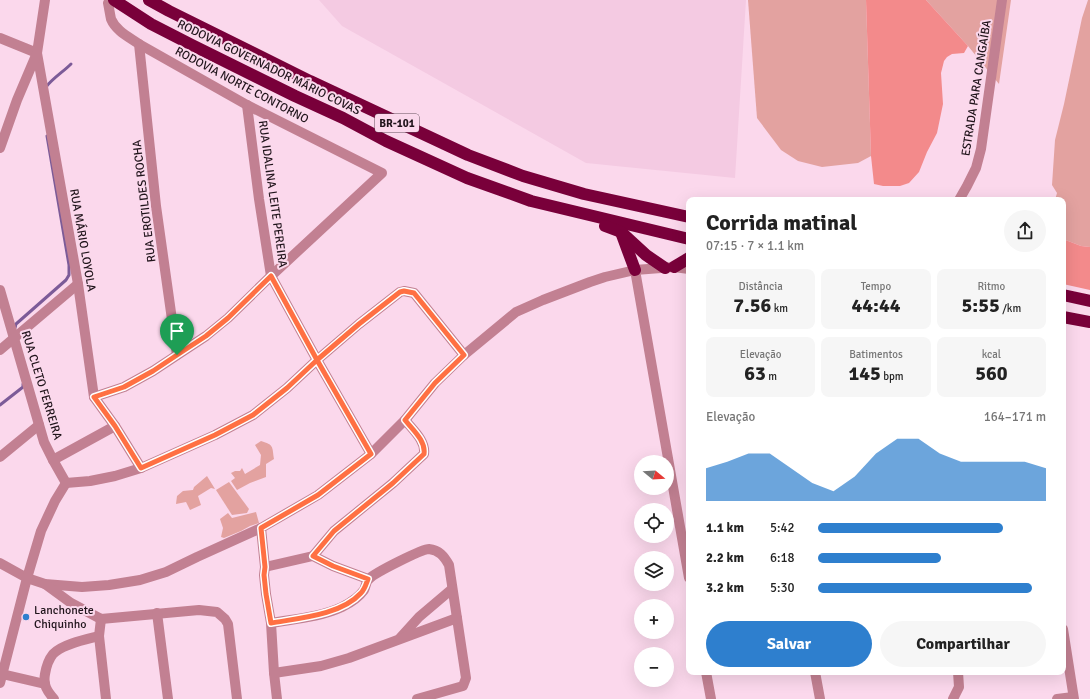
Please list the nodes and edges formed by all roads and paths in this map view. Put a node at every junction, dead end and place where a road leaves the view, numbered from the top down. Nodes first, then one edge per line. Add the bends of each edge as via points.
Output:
1 (45, 0) edge
2 (98, 0) edge
3 (149, 0) edge
4 (1002, 0) edge
5 (111, 2) edge
6 (0, 38) edge
7 (139, 44) junction
8 (38, 53) junction
9 (247, 105) junction
10 (0, 148) edge
11 (961, 197) edge
12 (585, 214) junction
13 (686, 216) edge
14 (621, 232) junction
15 (686, 238) edge
16 (686, 260) edge
17 (670, 267) junction
18 (686, 269) edge
19 (635, 270) junction
20 (271, 276) junction
21 (78, 284) junction
22 (0, 290) edge
23 (1066, 296) edge
24 (1090, 301) edge
25 (1066, 318) edge
26 (1090, 322) edge
27 (14, 338) junction
28 (0, 350) edge
29 (177, 355) junction
30 (464, 355) junction
31 (317, 360) junction
32 (94, 397) junction
33 (405, 420) junction
34 (39, 425) junction
35 (115, 426) junction
36 (371, 454) junction
37 (0, 457) edge
38 (53, 460) junction
39 (141, 468) junction
40 (66, 484) junction
41 (261, 528) junction
42 (313, 556) junction
43 (686, 561) edge
44 (0, 563) edge
45 (265, 567) junction
46 (27, 578) junction
47 (368, 579) junction
48 (44, 584) junction
49 (452, 589) junction
50 (158, 613) junction
51 (457, 618) junction
52 (101, 619) junction
53 (271, 623) junction
54 (99, 636) junction
55 (397, 641) junction
56 (1066, 648) edge
57 (274, 673) junction
58 (707, 675) edge
59 (816, 675) edge
60 (958, 675) edge
61 (1, 678) edge
62 (44, 684) junction
63 (956, 698) edge
64 (1074, 698) edge
65 (54, 699) edge
66 (106, 699) edge
67 (168, 699) edge
68 (237, 699) edge
69 (277, 699) edge
70 (417, 699) edge
71 (711, 699) edge
72 (820, 699) edge
73 (1057, 699) edge

1 - 8 street
2 - 5 street
3 - 13 highway, RODOVIA GOVERNADOR MÁRIO COVAS / BR-101 via 310,81 468,155 523,176 584,194
4 - 11 street, ESTRADA PARA CANGAÍBA via 981,149 976,168
5 - 7 street, RODOVIA NORTE CONTORNO via 111,18 114,24
5 - 12 highway, RODOVIA GOVERNADOR MÁRIO COVAS / BR-101 via 294,96 467,178 531,201
6 - 8 street
7 - 9 street, RODOVIA NORTE CONTORNO
7 - 29 street, RUA EROTILDES ROCHA via 156,206
8 - 10 street
8 - 21 street, RUA MÁRIO LOYOLA
9 - 20 street, RUA IDALINA LEITE PEREIRA
9 - 20 street, RODOVIA NORTE CONTORNO via 382,172
12 - 14 highway
12 - 15 highway, RODOVIA GOVERNADOR MÁRIO COVAS / BR-101
14 - 17 highway via 646,255
14 - 19 highway
16 - 17 highway
17 - 18 street
17 - 19 street
19 - 30 street via 590,282 516,312
19 - 43 street
20 - 29 street via 228,318
20 - 31 street, RUA IDALINA LEITE PEREIRA
21 - 27 street
21 - 32 street, RUA MÁRIO LOYOLA
22 - 27 street, RUA CLETO FERREIRA
23 - 24 highway
25 - 26 highway
27 - 28 street
27 - 34 street, RUA CLETO FERREIRA
29 - 32 street via 124,387
30 - 31 street via 414,293 404,291 359,324
30 - 33 street via 435,383
31 - 36 street, RUA IDALINA LEITE PEREIRA
31 - 39 street via 253,415
32 - 35 street, RUA MÁRIO LOYOLA
33 - 36 street
33 - 42 street via 424,445 424,454 334,531
34 - 37 street
34 - 38 street, RUA CLETO FERREIRA
35 - 38 street
35 - 39 street, RUA MÁRIO LOYOLA
36 - 41 street via 318,495
38 - 40 street, RUA CLETO FERREIRA
39 - 40 street via 115,476
40 - 46 street via 54,501 41,531
41 - 45 street
41 - 48 street via 166,572 140,580 109,586
42 - 45 street
42 - 47 street
44 - 46 street
45 - 53 street via 265,588
46 - 48 street
46 - 61 street
47 - 49 street via 426,549 438,551 444,556 449,565
47 - 53 street via 361,593 343,606 323,614
48 - 52 street via 71,603
49 - 51 street
49 - 55 street via 419,617
50 - 52 street
50 - 67 street
50 - 68 street via 199,610 217,612 225,619 228,624
51 - 55 street
51 - 70 street via 466,682 463,686
52 - 54 street
53 - 57 street
54 - 62 street via 75,643 53,654 46,670
54 - 66 street
55 - 57 street via 321,666
56 - 64 street
57 - 69 street
58 - 71 street
59 - 72 street
60 - 63 street
61 - 62 street
62 - 65 street
64 - 73 street

